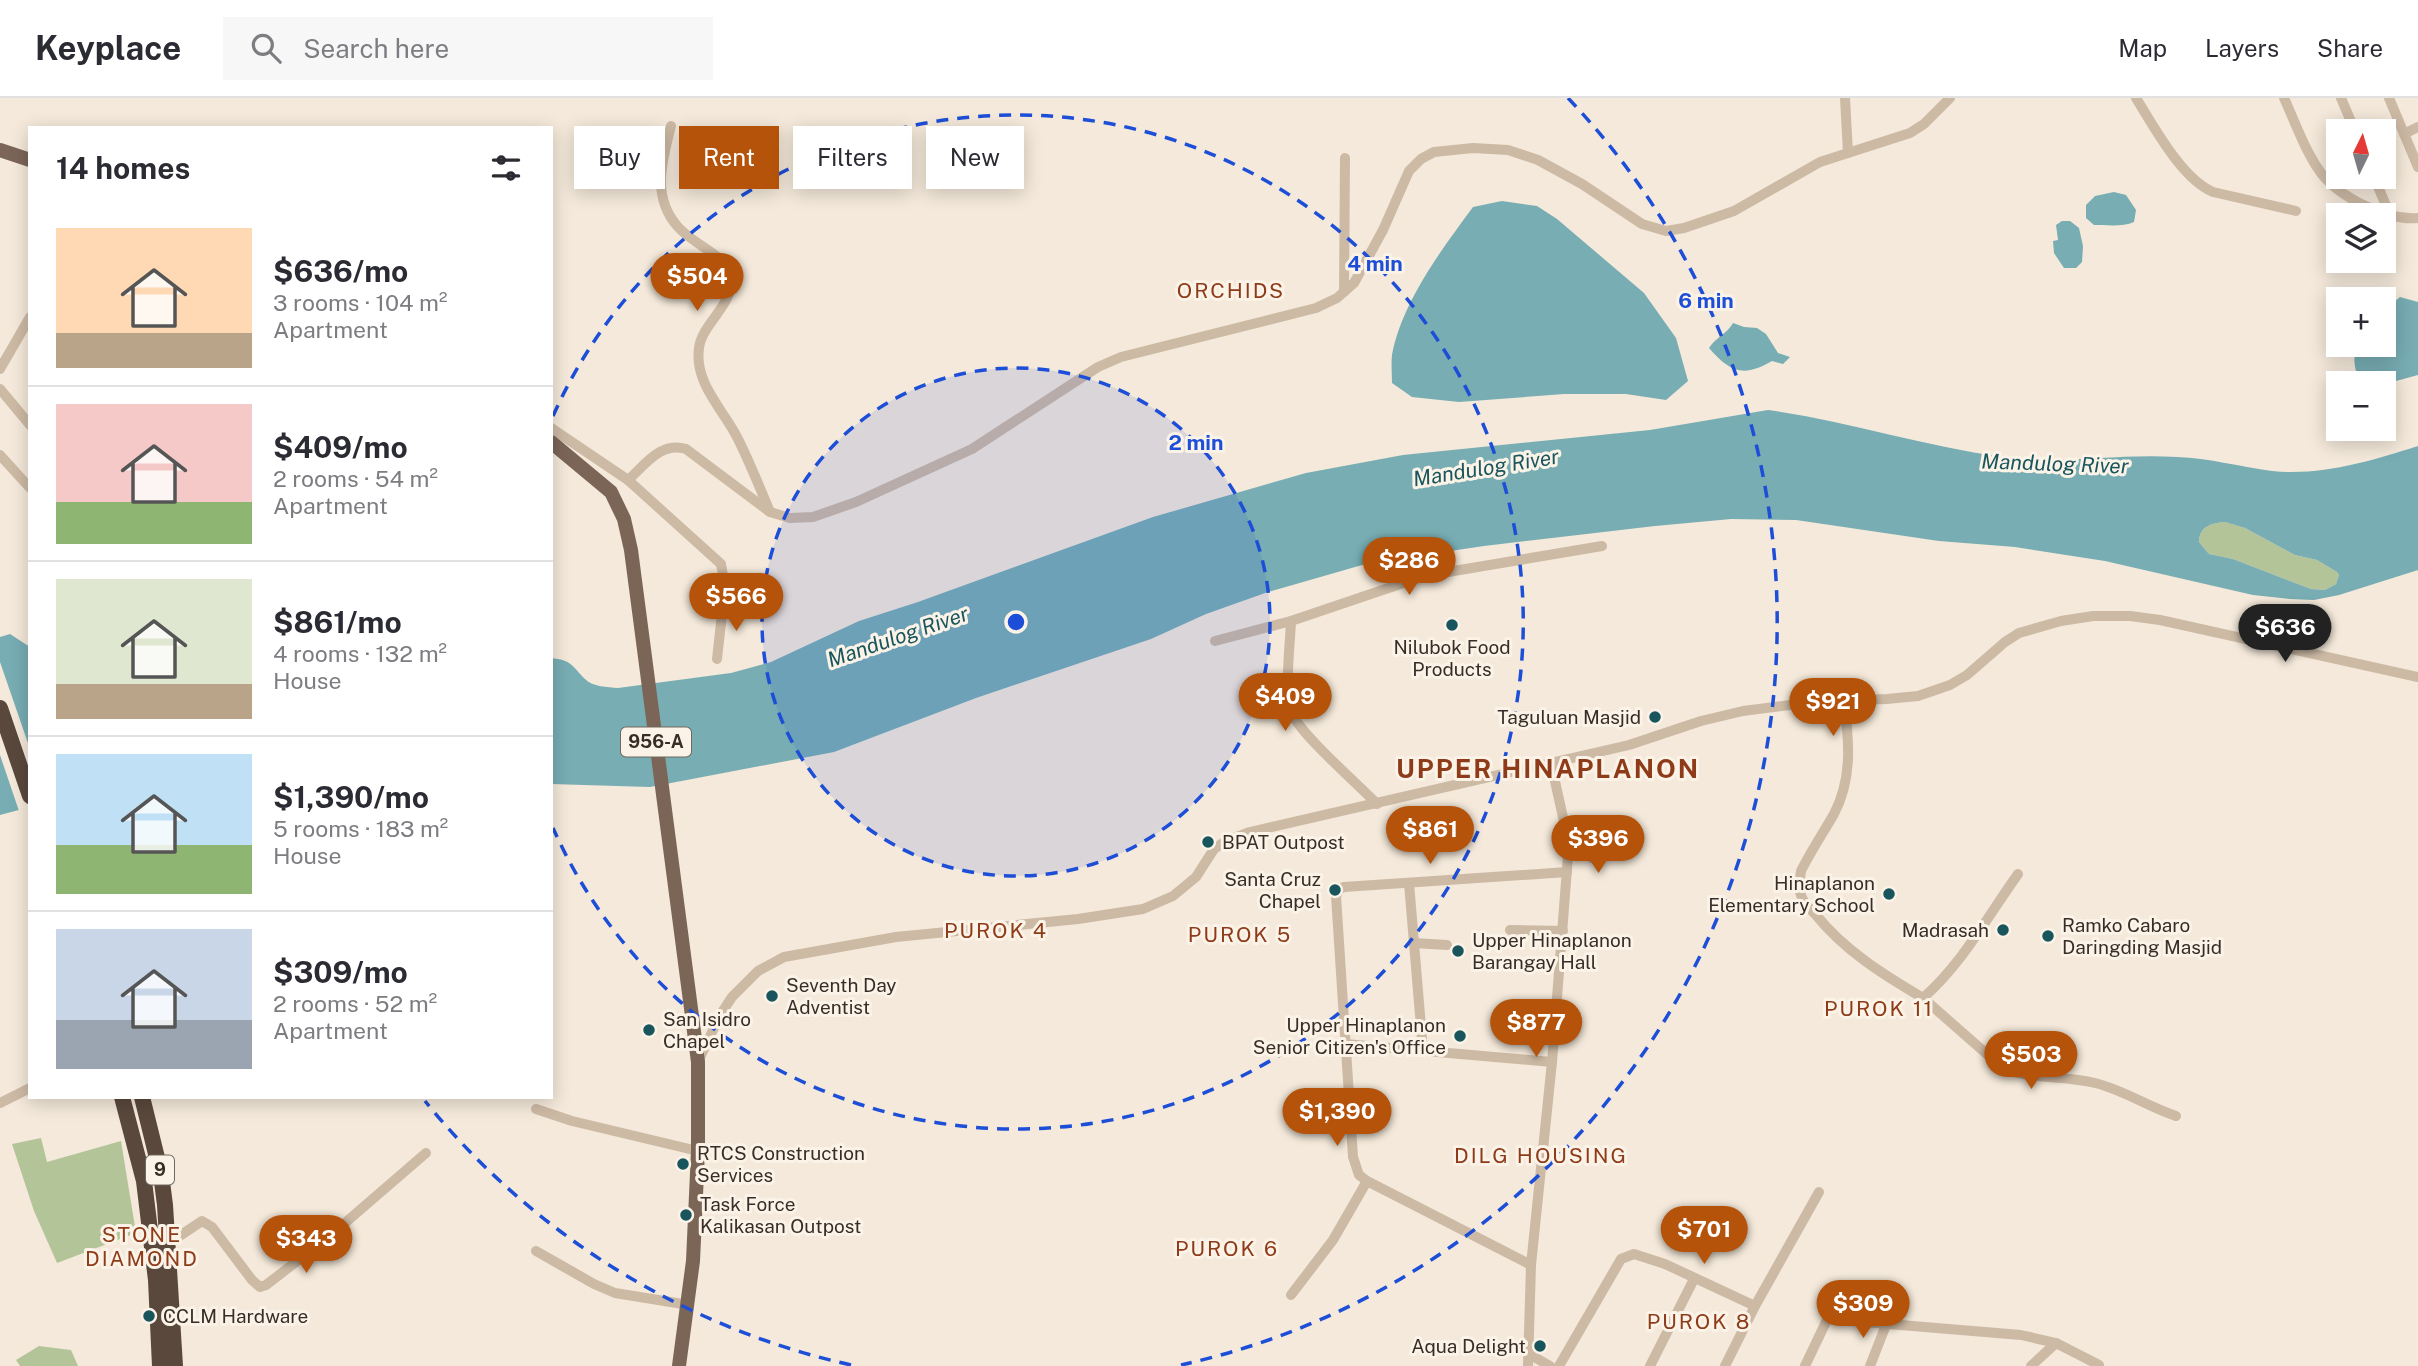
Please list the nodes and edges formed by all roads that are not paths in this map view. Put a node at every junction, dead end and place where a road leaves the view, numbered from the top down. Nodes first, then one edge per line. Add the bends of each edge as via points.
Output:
1 (1845, 98) edge
2 (1933, 98) edge
3 (1950, 98) edge
4 (2136, 98) edge
5 (2284, 98) edge
6 (2341, 98) edge
7 (2389, 98) edge
8 (1935, 114) junction
9 (2350, 119) edge
10 (671, 126) dead end
11 (2418, 127) edge
12 (2404, 134) junction
13 (0, 150) edge
14 (1849, 153) junction
15 (1345, 158) dead end
16 (28, 159) edge
17 (2418, 167) edge
18 (2363, 203) edge
19 (2296, 211) dead end
20 (2396, 216) edge
21 (2418, 218) edge
22 (1344, 292) junction
23 (28, 320) edge
24 (0, 369) edge
25 (0, 389) edge
26 (28, 423) edge
27 (553, 429) edge
28 (553, 444) edge
29 (0, 454) edge
30 (628, 480) junction
31 (28, 486) edge
32 (770, 512) junction
33 (1602, 546) dead end
34 (1291, 621) junction
35 (1215, 641) dead end
36 (717, 659) dead end
37 (2418, 677) edge
38 (1844, 701) junction
39 (0, 708) edge
40 (1551, 763) junction
41 (28, 790) edge
42 (1377, 804) junction
43 (1568, 847) junction
44 (1633, 848) dead end
45 (1567, 872) junction
46 (2018, 874) dead end
47 (1409, 883) junction
48 (1510, 930) dead end
49 (1563, 931) junction
50 (1414, 943) junction
51 (1447, 945) dead end
52 (1923, 998) junction
53 (1345, 1044) junction
54 (1423, 1051) junction
55 (698, 1062) junction
56 (1552, 1062) junction
57 (28, 1089) edge
58 (123, 1099) edge
59 (142, 1099) edge
60 (0, 1103) edge
61 (536, 1108) dead end
62 (2176, 1116) dead end
63 (698, 1150) junction
64 (426, 1153) dead end
65 (1367, 1181) junction
66 (1819, 1192) dead end
67 (169, 1244) junction
68 (536, 1251) dead end
69 (1531, 1265) junction
70 (1694, 1279) junction
71 (1291, 1295) dead end
72 (1835, 1303) dead end
73 (689, 1305) junction
74 (1755, 1306) junction
75 (1828, 1319) junction
76 (1885, 1325) junction
77 (2056, 1343) junction
78 (1529, 1354) junction
79 (160, 1366) edge
80 (175, 1366) edge
81 (679, 1366) edge
82 (1528, 1366) edge
83 (1550, 1366) edge
84 (1559, 1366) edge
85 (1650, 1366) edge
86 (1725, 1366) edge
87 (1805, 1366) edge
88 (1870, 1366) edge
89 (2031, 1366) edge
90 (2099, 1366) edge

1 - 14 street
2 - 8 street
3 - 8 street
4 - 19 street via 2201,186
5 - 18 street via 2322,174
6 - 9 street
7 - 12 street
8 - 14 street via 1910,133
10 - 32 street via 660,171 667,210 678,227 721,259 731,277 723,305 701,337 700,369 706,389 739,440
11 - 12 street
12 - 17 street
13 - 16 main road
14 - 22 street via 1820,162 1734,211 1667,231 1642,224 1538,160 1508,150 1434,152 1409,171 1383,230 1354,283
15 - 22 street
20 - 21 street
22 - 32 street via 1316,307 1121,357 1098,367 972,449 832,512 804,518
23 - 24 street
25 - 26 street
27 - 30 street
28 - 55 main road, 956-A via 611,492 624,519
29 - 31 street
30 - 32 street via 660,451 679,447
30 - 36 street via 717,558 723,569
33 - 34 street via 1424,576
34 - 35 street
34 - 42 street via 1289,699 1293,714
37 - 38 street via 2160,620 2093,616 2019,633 1967,675 1933,692
38 - 40 street via 1743,711
38 - 52 street via 1849,758 1845,785 1801,871 1802,899 1849,949
39 - 41 highway
40 - 42 street
40 - 43 street
42 - 55 street via 1226,841 1214,849 1186,886 1143,909 896,937 784,957 758,971 732,997
43 - 44 street via 1595,859
43 - 45 street
45 - 47 street
45 - 49 street
46 - 52 street via 1957,963
47 - 50 street
47 - 53 street via 1344,887 1337,892
48 - 49 street
49 - 56 street
50 - 51 street
50 - 54 street
52 - 62 street via 2009,1071 2095,1083
53 - 54 street
53 - 65 street via 1353,1157 1359,1175
54 - 56 street
55 - 63 main road, 956-A
56 - 69 street
57 - 60 street
58 - 79 highway, 9 via 144,1181
59 - 67 highway, 9 via 161,1174
61 - 63 street via 572,1121
63 - 73 main road, 956-A
64 - 67 street via 266,1285 260,1287 252,1280 212,1227 202,1221
65 - 69 street
65 - 71 street via 1333,1240
66 - 74 street
67 - 80 highway, 9
68 - 73 street via 615,1293
69 - 78 street
70 - 74 street
70 - 84 street via 1634,1254 1621,1259
70 - 85 street
72 - 75 street
73 - 81 main road, 956-A
74 - 86 street
75 - 76 street
75 - 87 street
76 - 77 street via 1993,1331
76 - 88 street
77 - 89 street
77 - 90 street
78 - 82 street
78 - 83 street

